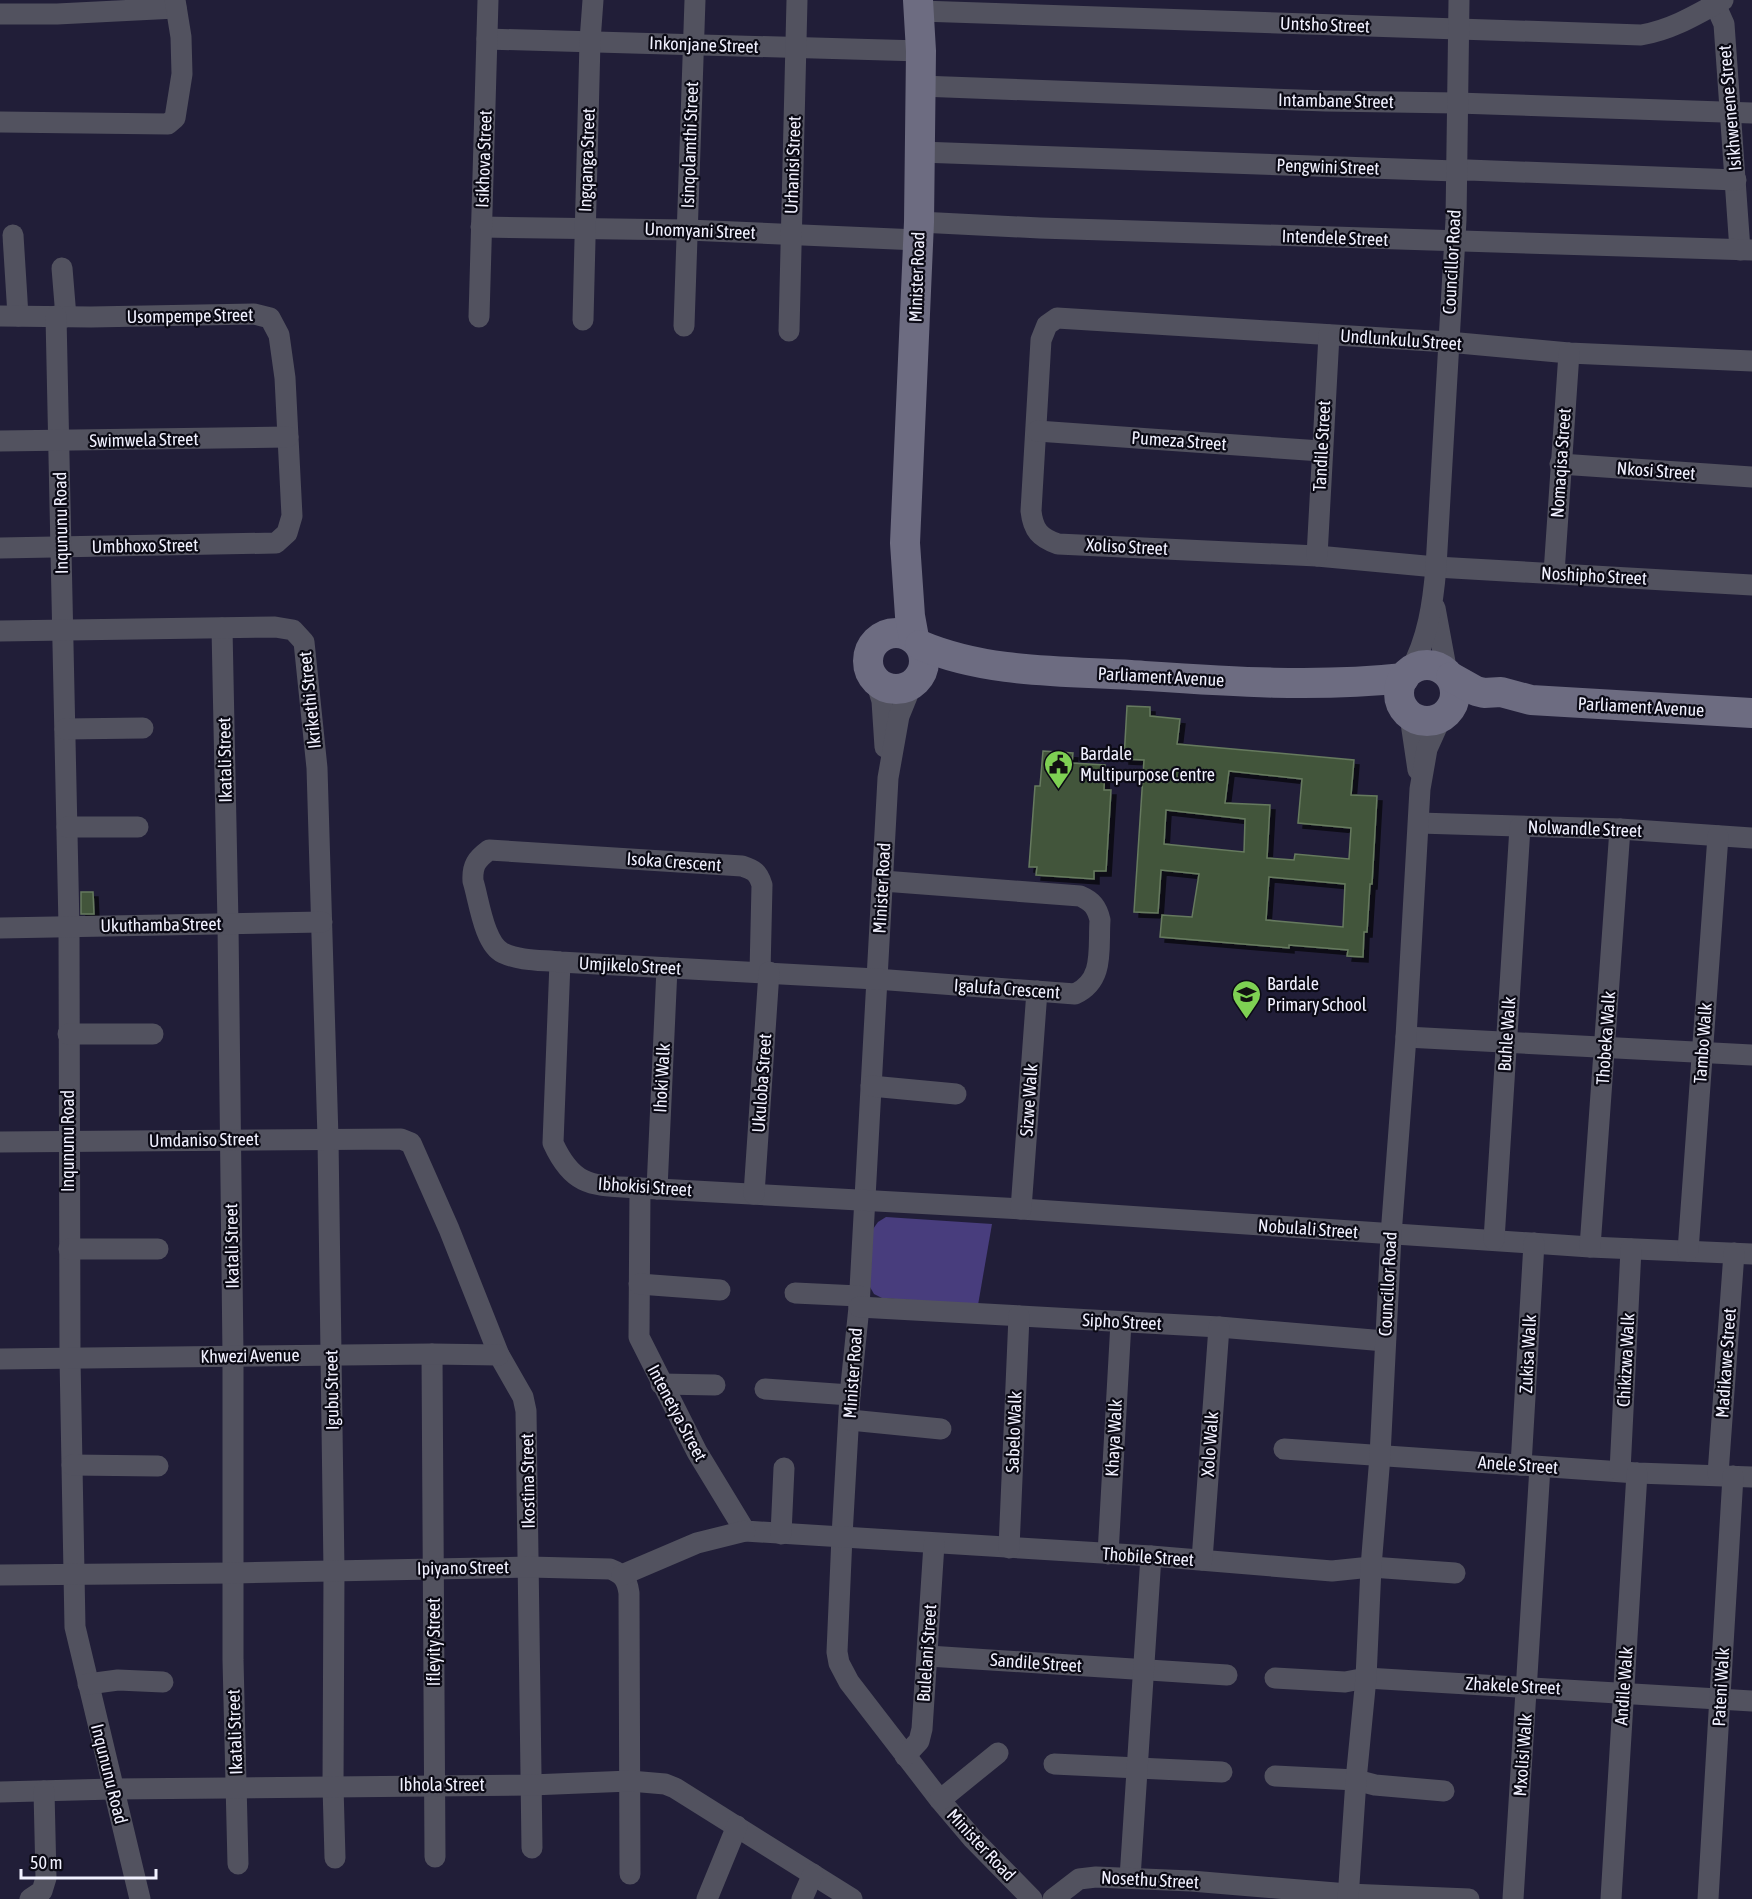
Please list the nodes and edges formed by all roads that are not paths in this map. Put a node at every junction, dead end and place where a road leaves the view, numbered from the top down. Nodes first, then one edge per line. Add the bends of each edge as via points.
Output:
1 (488, 0) edge
2 (593, 0) edge
3 (694, 0) edge
4 (797, 0) edge
5 (1459, 0) edge
6 (1719, 2) edge
7 (175, 4) edge
8 (920, 4) edge
9 (0, 14) edge
10 (1459, 29) junction
11 (487, 39) junction
12 (590, 41) junction
13 (693, 45) junction
14 (796, 49) junction
15 (921, 51) junction
16 (920, 86) junction
17 (1457, 103) junction
18 (1729, 113) junction
19 (1752, 113) edge
20 (0, 122) edge
21 (920, 152) junction
22 (1456, 171) junction
23 (1736, 180) junction
24 (482, 227) junction
25 (585, 228) junction
26 (688, 230) junction
27 (918, 231) junction
28 (791, 233) junction
29 (13, 235) dead end
30 (1454, 242) junction
31 (1746, 250) edge
32 (62, 268) dead end
33 (9, 316) edge
34 (61, 317) junction
35 (479, 317) dead end
36 (583, 320) dead end
37 (1052, 321) joint
38 (684, 326) dead end
39 (789, 331) dead end
40 (1329, 335) junction
41 (1448, 342) junction
42 (1569, 352) junction
43 (1752, 361) edge
44 (1037, 431) junction
45 (288, 437) junction
46 (0, 441) edge
47 (60, 441) junction
48 (1321, 451) junction
49 (1560, 465) junction
50 (1752, 477) edge
51 (287, 533) joint
52 (905, 543) junction
53 (0, 548) edge
54 (60, 548) junction
55 (1317, 556) junction
56 (1436, 567) junction
57 (1554, 573) junction
58 (1752, 585) edge
59 (1433, 596) junction
60 (222, 628) junction
61 (64, 629) junction
62 (0, 631) edge
63 (879, 638) junction
64 (917, 641) junction
65 (1009, 668) junction
66 (1407, 674) junction
67 (1449, 675) junction
68 (876, 681) junction
69 (915, 682) junction
70 (1314, 684) junction
71 (1531, 700) junction
72 (1406, 712) junction
73 (1752, 713) edge
74 (1445, 715) junction
75 (143, 728) dead end
76 (65, 729) junction
77 (888, 778) junction
78 (1420, 789) junction
79 (1419, 824) junction
80 (138, 826) dead end
81 (67, 827) junction
82 (1520, 827) junction
83 (1620, 829) junction
84 (1718, 836) junction
85 (1752, 838) edge
86 (489, 850) joint
87 (883, 881) junction
88 (322, 922) junction
89 (228, 924) junction
90 (69, 927) junction
91 (0, 928) edge
92 (560, 962) junction
93 (667, 968) junction
94 (765, 972) junction
95 (876, 979) junction
96 (1037, 991) junction
97 (68, 1034) junction
98 (153, 1034) dead end
99 (1406, 1037) junction
100 (1507, 1041) junction
101 (1605, 1047) junction
102 (1703, 1052) junction
103 (1752, 1055) edge
104 (871, 1086) junction
105 (956, 1094) dead end
106 (328, 1138) junction
107 (230, 1139) junction
108 (68, 1141) junction
109 (407, 1141) joint
110 (0, 1142) edge
111 (649, 1188) junction
112 (754, 1194) junction
113 (865, 1201) junction
114 (1021, 1209) junction
115 (1390, 1235) junction
116 (1494, 1240) junction
117 (1534, 1243) junction
118 (1590, 1247) junction
119 (69, 1249) junction
120 (158, 1249) dead end
121 (1631, 1249) junction
122 (1688, 1251) junction
123 (1743, 1253) edge
124 (639, 1284) junction
125 (720, 1290) dead end
126 (795, 1293) dead end
127 (859, 1301) junction
128 (1018, 1316) junction
129 (1121, 1322) junction
130 (1218, 1327) junction
131 (1385, 1341) junction
132 (432, 1354) junction
133 (331, 1355) junction
134 (499, 1355) junction
135 (233, 1356) junction
136 (70, 1358) junction
137 (0, 1359) edge
138 (661, 1384) junction
139 (716, 1385) dead end
140 (765, 1389) dead end
141 (850, 1395) junction
142 (850, 1420) junction
143 (941, 1429) dead end
144 (1284, 1449) dead end
145 (1380, 1456) junction
146 (72, 1465) junction
147 (159, 1466) dead end
148 (1531, 1466) junction
149 (784, 1467) dead end
150 (1629, 1472) junction
151 (1734, 1476) edge
152 (745, 1531) junction
153 (781, 1534) junction
154 (842, 1536) junction
155 (934, 1544) junction
156 (1009, 1548) junction
157 (1107, 1554) junction
158 (1151, 1556) junction
159 (1202, 1560) junction
160 (529, 1567) junction
161 (1371, 1567) junction
162 (434, 1569) junction
163 (334, 1571) junction
164 (75, 1573) junction
165 (234, 1573) junction
166 (1455, 1573) dead end
167 (0, 1575) edge
168 (622, 1575) junction
169 (928, 1656) junction
170 (1144, 1670) junction
171 (1227, 1675) dead end
172 (1275, 1678) dead end
173 (1366, 1678) junction
174 (163, 1682) dead end
175 (88, 1684) junction
176 (1527, 1687) junction
177 (1623, 1692) junction
178 (1721, 1699) junction
179 (1752, 1701) edge
180 (998, 1753) dead end
181 (905, 1756) junction
182 (1054, 1764) dead end
183 (1138, 1767) junction
184 (1222, 1772) dead end
185 (1275, 1776) dead end
186 (1356, 1780) junction
187 (630, 1781) junction
188 (435, 1785) junction
189 (531, 1785) junction
190 (333, 1786) junction
191 (112, 1789) junction
192 (236, 1789) junction
193 (44, 1791) junction
194 (1444, 1791) dead end
195 (0, 1792) edge
196 (940, 1800) junction
197 (737, 1826) junction
198 (532, 1848) dead end
199 (435, 1857) dead end
200 (335, 1858) dead end
201 (238, 1864) dead end
202 (630, 1874) dead end
203 (813, 1874) junction
204 (1130, 1878) junction
205 (1191, 1890) edge
206 (1348, 1896) edge
207 (30, 1899) edge
208 (140, 1899) edge
209 (707, 1899) edge
210 (802, 1899) edge
211 (852, 1899) edge
212 (1032, 1899) edge
213 (1053, 1899) edge
214 (1469, 1899) edge
215 (1514, 1899) edge
216 (1611, 1899) edge
217 (1708, 1899) edge

1 - 11 street, Isikhova Street
2 - 12 street, Ingqanga Street
3 - 13 street, Isinqolamthi Street
4 - 14 street, Urhanisi Street
5 - 10 street, Councillor Road
6 - 10 street, Untsho Street via 1660,32 1641,35
6 - 18 street, Isikhwenene Street via 1724,24
7 - 9 street via 57,14
7 - 20 street via 182,74 175,118 168,124
8 - 10 street, Untsho Street
8 - 15 street, Minister Road
10 - 17 street, Councillor Road
11 - 12 street, Inkonjane Street
11 - 24 street, Isikhova Street
12 - 13 street, Inkonjane Street
12 - 25 street, Ingqanga Street
13 - 14 street, Inkonjane Street
13 - 26 street, Isinqolamthi Street
14 - 15 street, Inkonjane Street
14 - 28 street, Urhanisi Street
15 - 16 street, Minister Road
16 - 17 street, Intambane Street
16 - 21 street, Minister Road
17 - 18 street, Intambane Street
17 - 22 street, Councillor Road
18 - 19 street, Intambane Street
18 - 23 street, Isikhwenene Street
21 - 22 street, Pengwini Street
21 - 27 street, Minister Road
22 - 23 street, Pengwini Street
22 - 30 street, Councillor Road
23 - 31 street, Isikhwenene Street
24 - 25 street, Unomyani Street
24 - 35 street, Isikhova Street
25 - 26 street, Unomyani Street
25 - 36 street, Ingqanga Street
26 - 28 street, Unomyani Street
26 - 38 street, Isinqolamthi Street
27 - 28 street, Unomyani Street
27 - 30 street, Intendele Street via 998,227
27 - 52 street, Minister Road
28 - 39 street, Urhanisi Street
29 - 33 street
30 - 31 street, Intendele Street
30 - 41 street, Councillor Road
32 - 34 street, Inqununu Road
33 - 34 street, Usompempe Street
34 - 45 street, Usompempe Street via 254,314 270,318 279,335
34 - 47 street, Inqununu Road
37 - 40 street, Undlunkulu Street via 1064,317
37 - 44 street, Xoliso Street via 1041,340
40 - 41 street, Undlunkulu Street
40 - 48 street, Tandile Street
41 - 42 street, Undlunkulu Street
41 - 56 street, Councillor Road
42 - 43 street, Undlunkulu Street
42 - 49 street, Nomaqisa Street
44 - 48 street, Pumeza Street
44 - 55 street, Xoliso Street via 1032,524 1047,541
45 - 47 street, Swimwela Street
45 - 51 street, Usompempe Street via 292,516
46 - 47 street, Swimwela Street
47 - 54 street, Inqununu Road
48 - 55 street, Tandile Street
49 - 50 street, Nkosi Street
49 - 57 street, Nomaqisa Street
51 - 54 street, Umbhoxo Street via 276,543
52 - 63 street, Minister Road via 893,605
52 - 64 street, Minister Road via 909,610
53 - 54 street, Umbhoxo Street
54 - 61 street, Inqununu Road
55 - 56 street, Xoliso Street
56 - 57 street, Noshipho Street
56 - 59 street, Councillor Road
57 - 58 street, Noshipho Street
59 - 66 street, Councillor Road via 1420,653
59 - 67 street, Councillor Road
60 - 61 street, Ikrikethi Street
60 - 88 street, Ikrikethi Street via 293,630 304,642 317,768
60 - 89 street, Ikatali Street
61 - 62 street, Ikrikethi Street
61 - 76 street, Inqununu Road
63 - 64 street via 896,632
63 - 68 street via 868,655 869,669
64 - 65 street, Parliament Avenue via 954,658
64 - 69 street via 925,662
65 - 69 street, Parliament Avenue via 933,674
65 - 70 street, Parliament Avenue
66 - 67 street via 1417,667 1433,665
66 - 70 street, Parliament Avenue
66 - 72 street via 1399,693
67 - 71 street, Parliament Avenue via 1476,691 1501,692
67 - 74 street via 1455,695 1454,704
68 - 69 street via 893,689
68 - 77 street, Minister Road via 882,701
69 - 77 street, Minister Road via 899,716
70 - 72 street, Parliament Avenue via 1376,697
71 - 73 street, Parliament Avenue
71 - 74 street, Parliament Avenue via 1478,705
72 - 74 street via 1425,722
72 - 78 street, Councillor Road
74 - 78 street, Councillor Road via 1427,749
75 - 76 street
76 - 81 street, Inqununu Road
77 - 87 street, Minister Road
78 - 79 street, Councillor Road
79 - 82 street, Nolwandle Street
79 - 99 street, Councillor Road
80 - 81 street
81 - 90 street, Inqununu Road
82 - 83 street, Nolwandle Street
82 - 100 street, Buhle Walk
83 - 84 street, Nolwandle Street
83 - 101 street, Thobeka Walk
84 - 85 street, Nolwandle Street
84 - 102 street, Tambo Walk
86 - 92 street, Umjikelo Street via 479,858 473,881 490,941 509,955
86 - 94 street, Isoka Crescent via 742,866 754,870 762,885
87 - 95 street, Minister Road
87 - 96 street, Igalufa Crescent via 1088,899 1100,920 1097,973 1088,986 1075,994
88 - 89 street, Ukuthamba Street
88 - 106 street, Igubu Street
89 - 90 street, Ukuthamba Street
89 - 107 street, Ikatali Street
90 - 91 street, Ukuthamba Street
90 - 97 street, Inqununu Road
92 - 93 street, Umjikelo Street
92 - 111 street, Ibhokisi Street via 553,1143 561,1160 588,1183
93 - 94 street, Umjikelo Street
93 - 111 street, Ihoki Walk
94 - 95 street, Umjikelo Street
94 - 112 street, Ukuloba Street
95 - 96 street, Igalufa Crescent
95 - 104 street, Minister Road
96 - 114 street, Sizwe Walk
97 - 98 street
97 - 108 street, Inqununu Road
99 - 100 street
99 - 115 street, Councillor Road
100 - 101 street
100 - 116 street, Buhle Walk
101 - 102 street
101 - 118 street, Thobeka Walk
102 - 103 street
102 - 122 street, Tambo Walk
104 - 105 street
104 - 113 street, Minister Road
106 - 107 street, Umdaniso Street
106 - 109 street, Umdaniso Street
106 - 133 street, Igubu Street
107 - 108 street, Umdaniso Street
107 - 135 street, Ikatali Street
108 - 110 street, Umdaniso Street
108 - 119 street, Inqununu Road
109 - 134 street, Ikostina Street via 416,1151
111 - 112 street, Ibhokisi Street
111 - 124 street, Intenetya Street
112 - 113 street, Ibhokisi Street
113 - 114 street, Nobulali Street
113 - 127 street, Minister Road
114 - 115 street, Nobulali Street
115 - 116 street, Nobulali Street
115 - 131 street, Councillor Road
116 - 117 street, Nobulali Street
117 - 118 street, Nobulali Street
117 - 148 street, Zukisa Walk
118 - 121 street, Nobulali Street
119 - 120 street
119 - 136 street, Inqununu Road
121 - 122 street, Nobulali Street
121 - 150 street, Chikizwa Walk
122 - 123 street, Nobulali Street
123 - 151 street, Madikawe Street
124 - 125 street
124 - 138 street, Intenetya Street via 639,1337
126 - 127 street, Sipho Street
127 - 128 street, Sipho Street
127 - 141 street, Minister Road
128 - 129 street, Sipho Street
128 - 156 street, Sabelo Walk
129 - 130 street, Sipho Street
129 - 157 street, Khaya Walk
130 - 131 street, Sipho Street
130 - 159 street, Xolo Walk
131 - 145 street, Councillor Road
132 - 133 street, Khwezi Avenue
132 - 134 street, Khwezi Avenue
132 - 162 street, Ifleyity Street
133 - 135 street, Khwezi Avenue
133 - 163 street, Igubu Street
134 - 160 street, Ikostina Street via 523,1397 526,1411
135 - 136 street, Khwezi Avenue
135 - 165 street, Ikatali Street
136 - 137 street, Khwezi Avenue
136 - 146 street, Inqununu Road
138 - 139 street
138 - 152 street, Intenetya Street
140 - 141 street
141 - 142 street, Minister Road
142 - 143 street
142 - 154 street, Minister Road
144 - 145 street, Anele Street
145 - 148 street, Anele Street
145 - 161 street, Councillor Road
146 - 147 street
146 - 164 street, Inqununu Road
148 - 150 street, Anele Street
148 - 176 street, Mxolisi Walk
149 - 153 street
150 - 151 street, Anele Street
150 - 177 street, Andile Walk
151 - 178 street, Pateni Walk
152 - 153 street
152 - 168 street via 697,1543
153 - 154 street
154 - 155 street, Thobile Street
154 - 181 street, Minister Road via 836,1642 840,1663 849,1682
155 - 156 street, Thobile Street
155 - 169 street, Bulelani Street
156 - 157 street, Thobile Street
157 - 158 street, Thobile Street
158 - 159 street, Thobile Street
158 - 170 street
159 - 161 street, Thobile Street via 1332,1570
160 - 162 street, Ipiyano Street
160 - 168 street, Ipiyano Street via 610,1569
160 - 189 street, Ikostina Street
161 - 166 street, Thobile Street
161 - 173 street, Councillor Road
162 - 163 street, Ipiyano Street
162 - 188 street, Ifleyity Street
163 - 165 street, Ipiyano Street
163 - 190 street, Igubu Street
164 - 165 street, Ipiyano Street
164 - 167 street, Ipiyano Street
164 - 175 street, Inqununu Road via 75,1628
165 - 192 street, Ikatali Street
168 - 187 street via 629,1593
169 - 170 street, Sandile Street
169 - 181 street, Bulelani Street via 921,1735
170 - 171 street, Sandile Street
170 - 183 street
172 - 173 street, Zhakele Street via 1345,1682
173 - 176 street, Zhakele Street
173 - 186 street, Councillor Road
174 - 175 street via 118,1680
175 - 191 street, Inqununu Road
176 - 177 street, Zhakele Street
176 - 215 street, Mxolisi Walk
177 - 178 street, Zhakele Street
177 - 216 street, Andile Walk
178 - 179 street, Zhakele Street
178 - 217 street, Pateni Walk
180 - 196 street
181 - 196 street, Minister Road
182 - 183 street
183 - 184 street
183 - 204 street
185 - 186 street
186 - 194 street
186 - 206 street, Councillor Road
187 - 189 street, Ibhola Street
187 - 197 street, Ibhola Street via 665,1784
187 - 202 street
188 - 189 street, Ibhola Street
188 - 190 street, Ibhola Street
188 - 199 street, Ifleyity Street
189 - 198 street, Ikostina Street
190 - 192 street, Ibhola Street
190 - 200 street, Igubu Street
191 - 192 street, Ibhola Street
191 - 193 street, Ibhola Street
191 - 208 street, Inqununu Road
192 - 201 street, Ikatali Street
193 - 195 street, Ibhola Street
193 - 207 street via 46,1878 42,1891
196 - 212 street, Minister Road
197 - 203 street, Ibhola Street
197 - 209 street
203 - 210 street
203 - 211 street, Ibhola Street
204 - 205 street, Nosethu Street
204 - 213 street, Nosethu Street via 1079,1879
205 - 206 street, Nosethu Street
206 - 214 street, Nosethu Street

